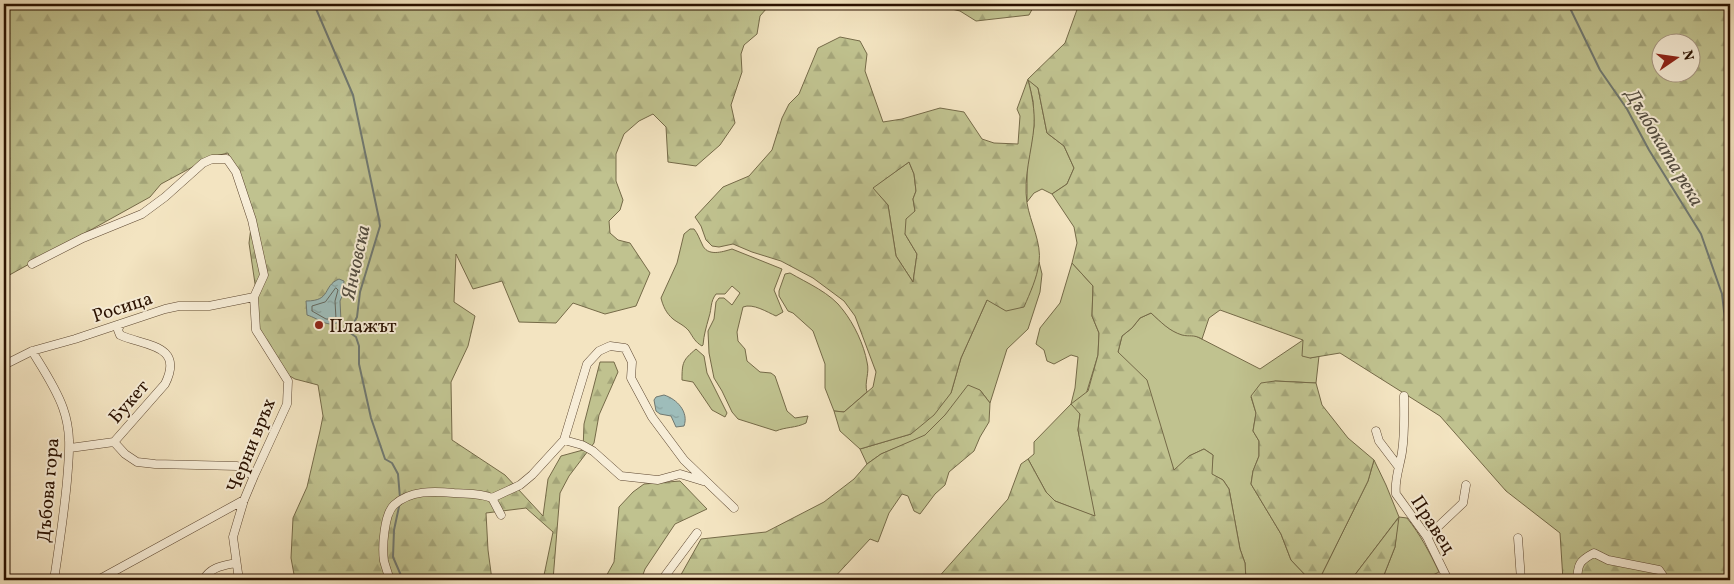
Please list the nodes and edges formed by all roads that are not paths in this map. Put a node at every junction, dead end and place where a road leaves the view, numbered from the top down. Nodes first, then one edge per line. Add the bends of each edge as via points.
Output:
1 (32, 264) dead end
2 (254, 297) junction
3 (120, 325) junction
4 (32, 351) junction
5 (4, 365) edge
6 (1404, 396) dead end
7 (1376, 431) dead end
8 (564, 440) junction
9 (114, 442) junction
10 (70, 448) junction
11 (1398, 466) junction
12 (254, 476) junction
13 (705, 481) junction
14 (1466, 485) dead end
15 (492, 498) junction
16 (244, 500) junction
17 (734, 508) dead end
18 (501, 515) dead end
19 (698, 533) dead end
20 (1427, 537) junction
21 (1518, 538) dead end
22 (236, 563) junction
23 (113, 571) junction
24 (54, 580) edge
25 (98, 580) edge
26 (117, 580) edge
27 (202, 580) edge
28 (239, 580) edge
29 (390, 580) edge
30 (662, 580) edge
31 (1448, 580) edge
32 (1521, 580) edge
33 (1577, 580) edge
34 (1666, 580) edge

1 - 2 street, Черни връх via 83,238 142,214 203,163 227,159 236,172 252,220 264,275
2 - 3 street, Росица via 209,306 179,306
2 - 12 street, Черни връх via 256,330 288,381 287,404
3 - 4 street, Росица
3 - 9 street, Букет via 120,335 162,349 170,366 165,384
4 - 5 street, Росица
4 - 10 street, Дъбова гора via 58,395 68,425
6 - 11 street, Правец via 1403,446
7 - 11 street via 1379,441
8 - 13 street via 594,451 621,476 658,480 680,474
8 - 13 street via 587,364 599,351 610,346 625,348 632,362 631,378 652,417 684,460
8 - 15 street via 520,485
9 - 10 street
9 - 12 street, Букет via 137,462 237,466
10 - 24 street, Дъбова гора
11 - 20 street, Правец via 1396,494
12 - 16 street, Черни връх
13 - 17 street
14 - 20 street via 1464,503
15 - 18 street
15 - 29 street via 482,494 433,491 404,499 393,506 385,530 384,560
16 - 22 street, Черни връх via 233,537
16 - 23 street
19 - 30 street
20 - 31 street, Правец
21 - 32 street
22 - 27 street via 218,566
22 - 28 street, Черни връх
23 - 25 street
23 - 26 street
33 - 34 street via 1582,559 1594,553 1608,560 1658,570

